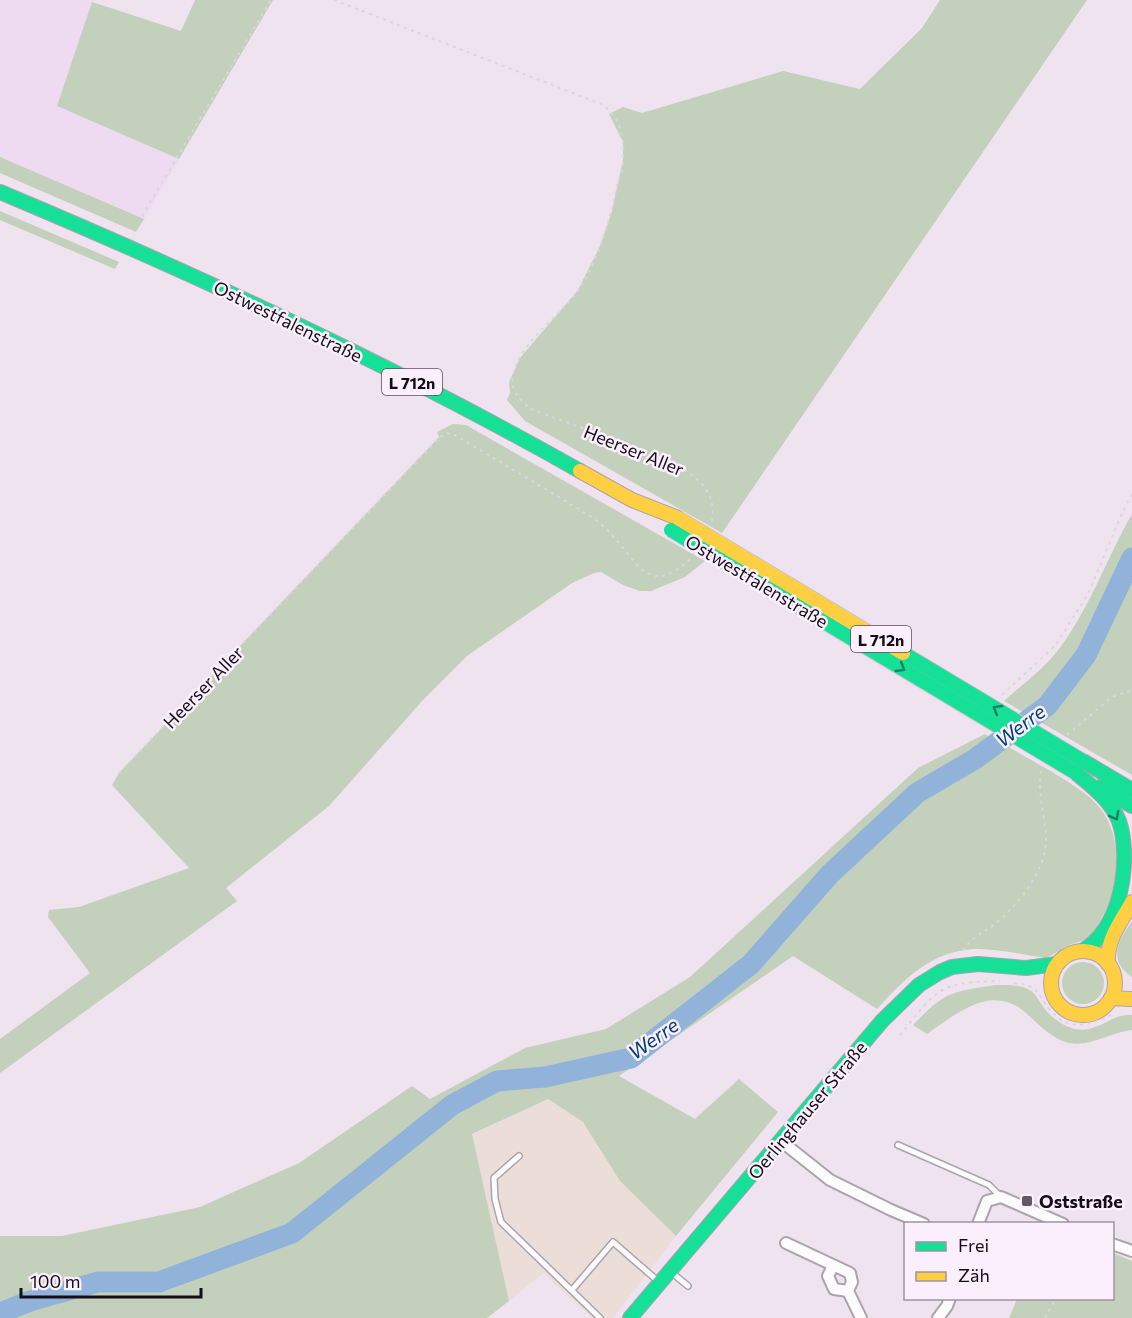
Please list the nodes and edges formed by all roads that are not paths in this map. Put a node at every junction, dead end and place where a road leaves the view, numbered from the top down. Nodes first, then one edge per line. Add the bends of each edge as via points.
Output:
1 (0, 192) edge
2 (1080, 767) junction
3 (1132, 783) edge
4 (1132, 790) edge
5 (1132, 806) edge
6 (1132, 902) edge
7 (1082, 951) junction
8 (1057, 964) junction
9 (1108, 964) junction
10 (1018, 969) junction
11 (1114, 978) junction
12 (1051, 985) junction
13 (1132, 989) edge
14 (1132, 999) edge
15 (1114, 1005) junction
16 (781, 1141) junction
17 (898, 1145) dead end
18 (519, 1156) dead end
19 (1001, 1197) junction
20 (919, 1222) edge
21 (979, 1222) edge
22 (1058, 1222) edge
23 (786, 1243) dead end
24 (1114, 1244) edge
25 (1132, 1251) edge
26 (833, 1266) junction
27 (670, 1271) junction
28 (661, 1283) junction
29 (688, 1286) dead end
30 (572, 1290) junction
31 (848, 1291) junction
32 (949, 1300) edge
33 (634, 1317) edge
34 (600, 1318) edge
35 (861, 1318) edge
36 (938, 1318) edge

1 - 2 main road, Ostwestfalenstraße / L 712n, bridge via 187,273 376,363 527,441 675,524
2 - 3 main road, L 712n
2 - 4 main road, Ostwestfalenstraße / L 712n
2 - 5 main road, Ostwestfalenstraße / L 712n
2 -> 7 main road, L 712n via 1109,804 1125,836 1128,862 1125,887 1116,907 1100,936
6 - 9 main road via 1109,945
7 - 8 main road
7 - 9 main road via 1092,952
8 - 10 main road, Oerlinghauser Straße
8 - 12 main road
9 - 11 main road
10 - 12 main road, Oerlinghauser Straße
10 - 16 main road, Oerlinghauser Straße via 960,966 941,972 908,994
11 - 13 main road
11 - 15 main road
12 - 15 main road via 1058,1002 1081,1015
14 - 15 main road
16 - 20 street via 830,1180
16 - 27 main road, Oerlinghauser Straße
17 - 19 lane via 989,1185
18 - 30 lane via 494,1178 501,1222
19 - 21 street via 987,1201
19 - 22 street
23 - 26 street
24 - 25 street
26 - 31 street via 850,1272 852,1282
26 - 31 street via 828,1276 834,1289
27 - 28 main road, Oerlinghauser Straße
27 - 29 lane
28 - 30 lane via 613,1242
28 - 33 main road, Oerlinghauser Straße
30 - 34 lane
31 - 35 street
32 - 36 street

